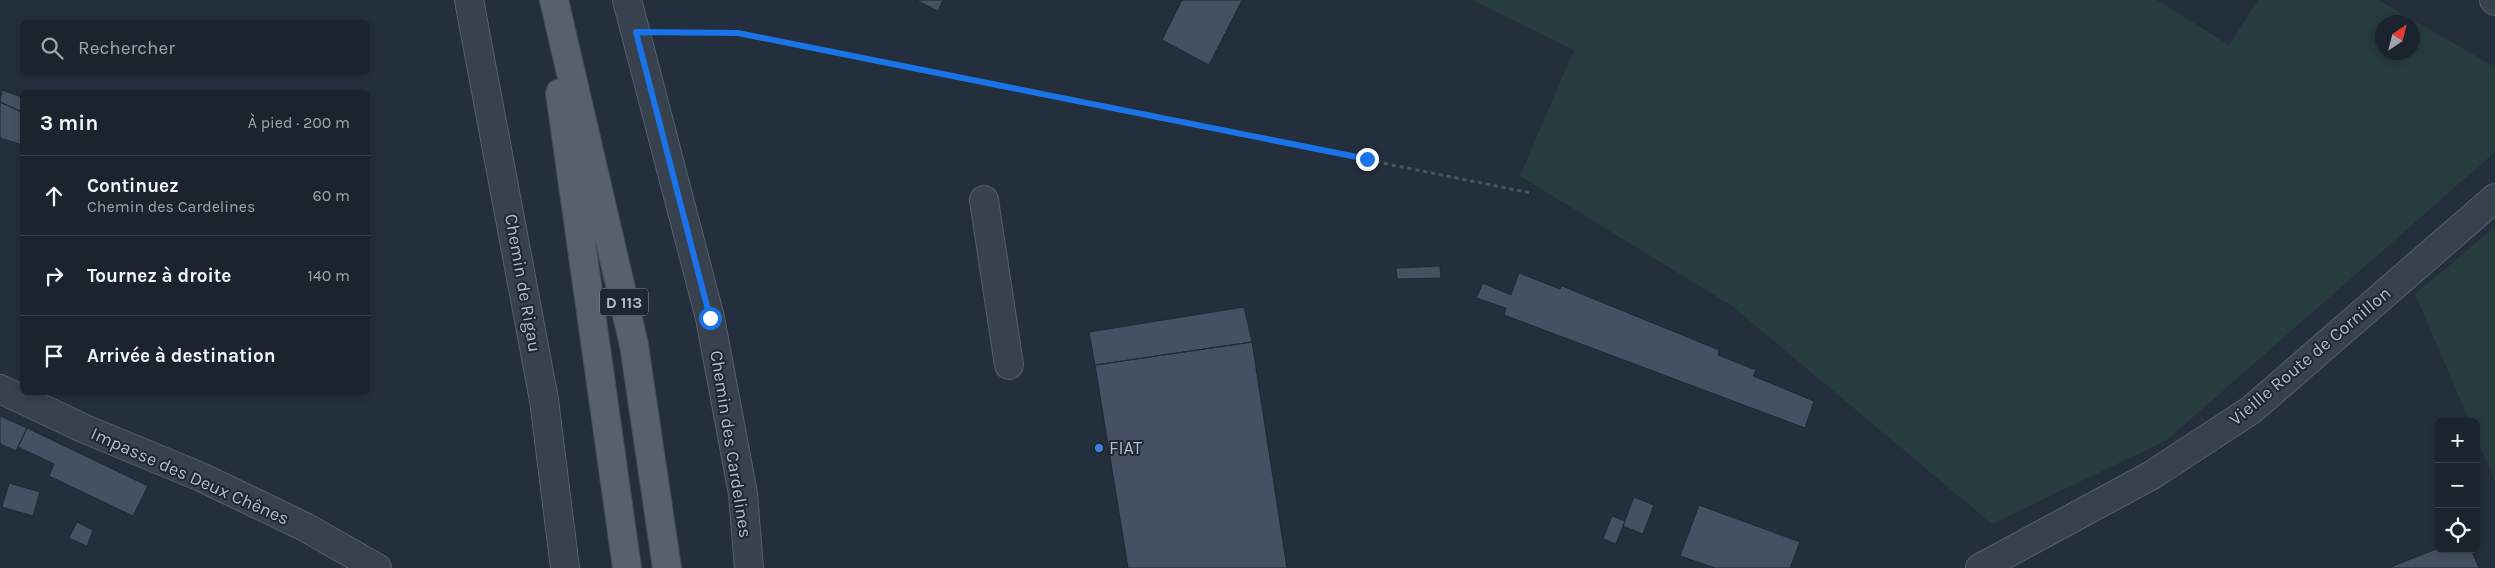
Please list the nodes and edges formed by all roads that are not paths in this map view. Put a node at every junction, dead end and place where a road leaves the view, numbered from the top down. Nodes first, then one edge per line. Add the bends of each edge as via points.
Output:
1 (469, 0) edge
2 (554, 0) edge
3 (627, 0) edge
4 (563, 39) junction
5 (2495, 198) edge
6 (984, 200) dead end
7 (1009, 365) dead end
8 (0, 389) edge
9 (377, 568) edge
10 (565, 568) edge
11 (627, 568) edge
12 (667, 568) edge
13 (749, 568) edge
14 (1980, 568) edge

1 - 10 street, Chemin de Rigau via 544,400
2 - 4 main road, D 113
3 - 13 street, Chemin des Cardelines via 710,318 743,494
4 - 11 main road, D 113 via 560,94
4 - 12 main road, D 113 via 634,345
5 - 14 street, Vieille Route de Cornillon via 2251,410 2152,476
6 - 7 street
8 - 9 street, Impasse des Deux Chênes via 84,429 201,477 304,527

